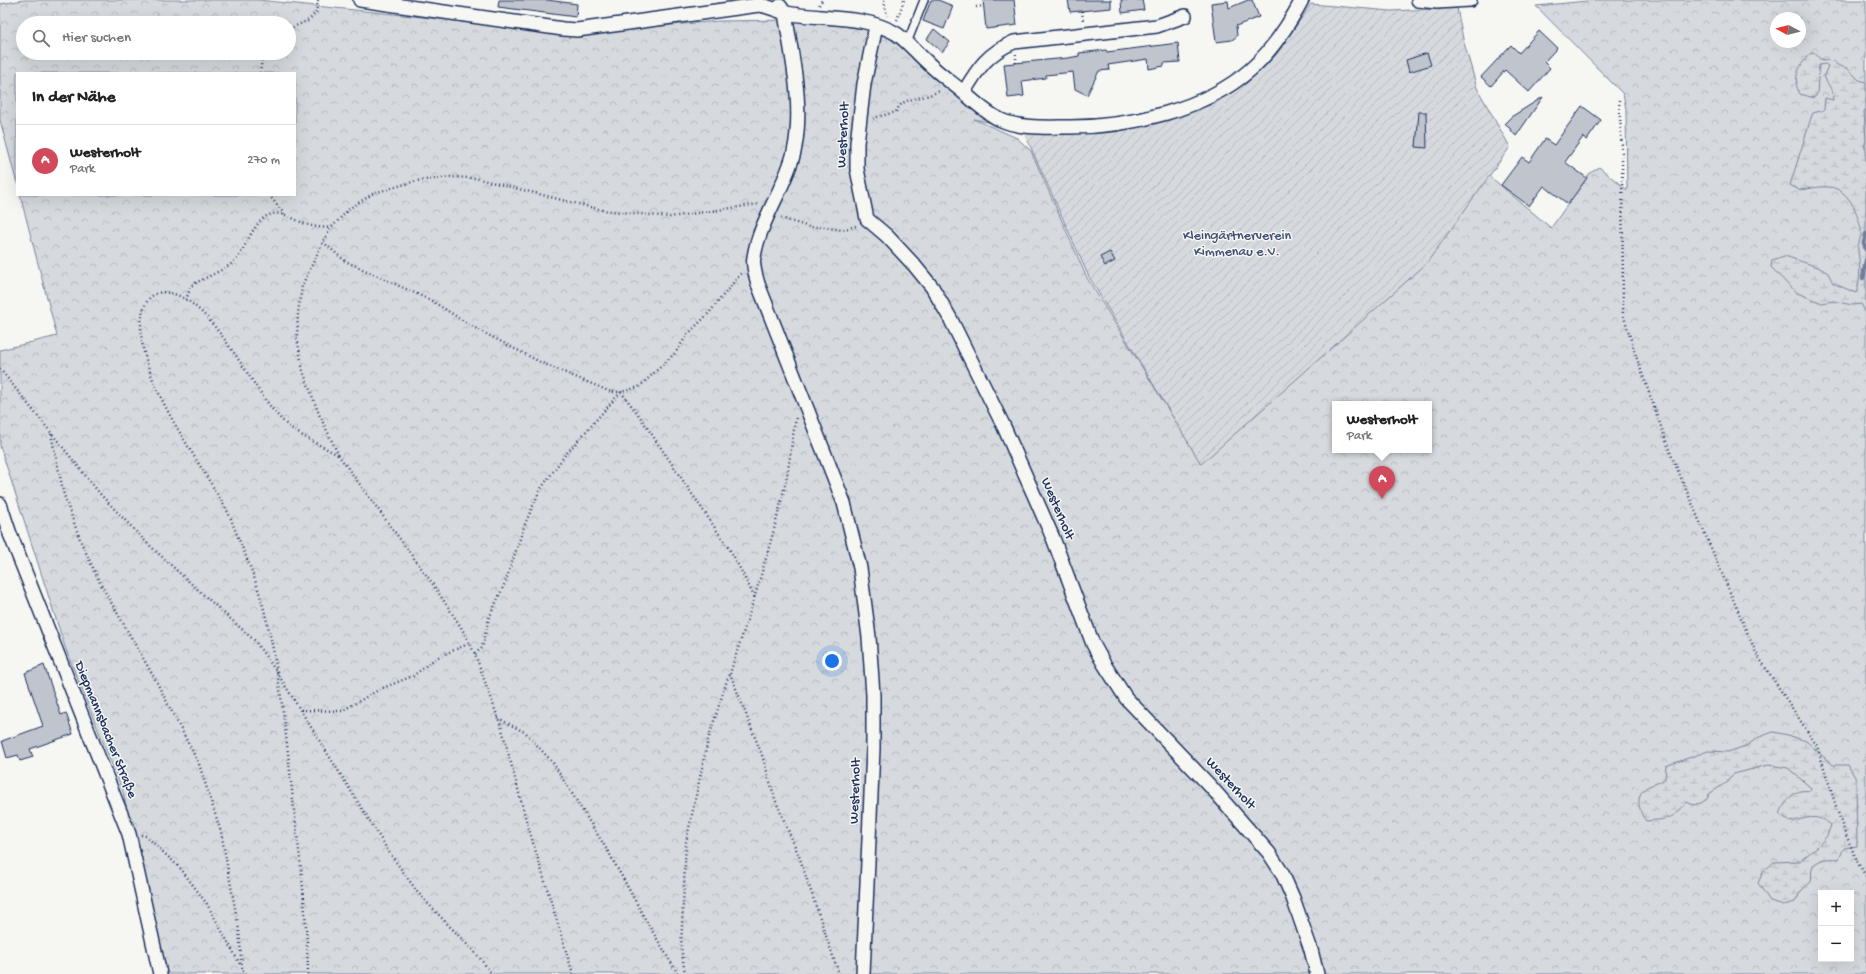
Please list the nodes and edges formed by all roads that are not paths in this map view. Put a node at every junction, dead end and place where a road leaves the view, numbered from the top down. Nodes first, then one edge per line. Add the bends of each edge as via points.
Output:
1 (360, 0) edge
2 (775, 0) edge
3 (924, 0) edge
4 (1302, 0) edge
5 (1418, 0) edge
6 (1470, 0) edge
7 (785, 13) junction
8 (1185, 16) dead end
9 (880, 24) junction
10 (907, 43) junction
11 (964, 92) junction
12 (0, 504) edge
13 (160, 974) edge
14 (863, 974) edge
15 (1316, 974) edge

1 - 7 street via 563,30 760,5
2 - 7 street
3 - 10 lane
4 - 11 street via 1272,46 1251,70 1234,83 1190,104 1144,119 1078,127 1011,124 991,114
5 - 6 street
7 - 9 street
7 - 14 street, Westerholt via 798,113 794,150 753,258 758,284 844,503 860,568 873,694
8 - 11 street via 1157,26 1014,42 987,58
9 - 10 street
9 - 15 street, Westerholt via 864,84 858,122 857,168 867,219 914,265 932,287 950,318 1004,427 1050,531 1093,644 1115,682 1126,698 1216,792 1269,853 1282,872 1293,898 1311,950
10 - 11 street
12 - 13 street, Diepmannsbacher Straße via 129,834

